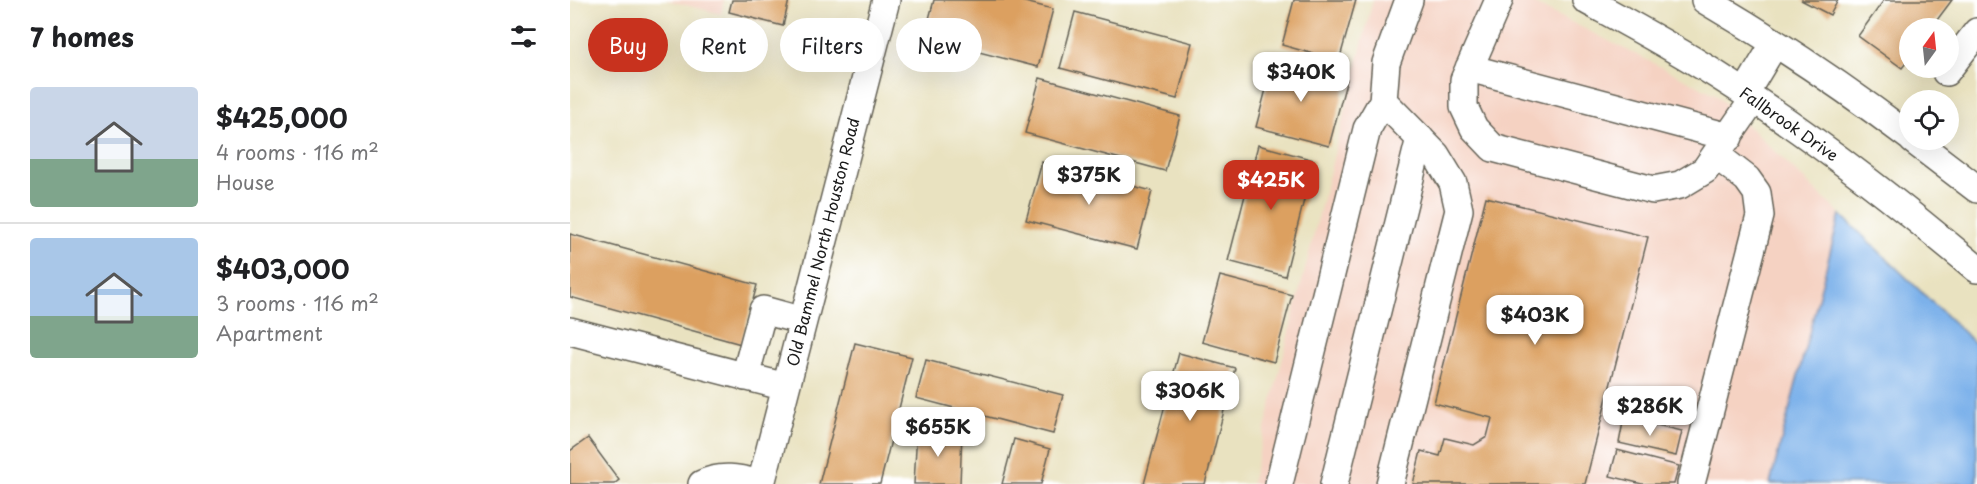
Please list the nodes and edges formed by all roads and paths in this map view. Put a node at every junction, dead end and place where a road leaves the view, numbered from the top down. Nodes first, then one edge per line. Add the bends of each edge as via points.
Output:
1 (886, 0) edge
2 (1409, 0) edge
3 (1499, 0) edge
4 (1586, 0) edge
5 (1705, 0) edge
6 (1977, 32) edge
7 (1775, 43) junction
8 (1959, 55) edge
9 (1469, 68) junction
10 (1749, 96) junction
11 (1383, 101) junction
12 (1899, 130) edge
13 (1420, 138) junction
14 (1722, 146) junction
15 (1927, 150) edge
16 (1977, 189) edge
17 (1977, 269) edge
18 (803, 321) junction
19 (570, 331) edge
20 (745, 377) junction
21 (786, 387) junction
22 (702, 484) edge
23 (761, 484) edge
24 (1279, 484) edge
25 (1334, 484) edge
26 (1390, 484) edge
27 (1691, 484) edge

1 - 18 street, Old Bammel North Houston Road
2 - 11 street via 1386,63
3 - 9 street
4 - 10 street, Fallbrook Drive
5 - 7 street
6 - 8 street
7 - 10 street
7 - 12 street
9 - 14 street
9 - 14 street via 1464,80 1464,107 1474,128 1493,148 1653,190 1680,185 1704,170
10 - 14 street
10 - 17 street, Fallbrook Drive via 1856,170
11 - 13 street
11 - 24 street via 1367,129
13 - 25 street
13 - 26 street via 1453,183 1459,210
14 - 27 street via 1758,193 1760,216
15 - 16 street
18 - 20 street via 763,310
18 - 21 street, Old Bammel North Houston Road
19 - 20 street
20 - 21 street
21 - 23 street, Old Bammel North Houston Road
22 - 23 street via 730,477

